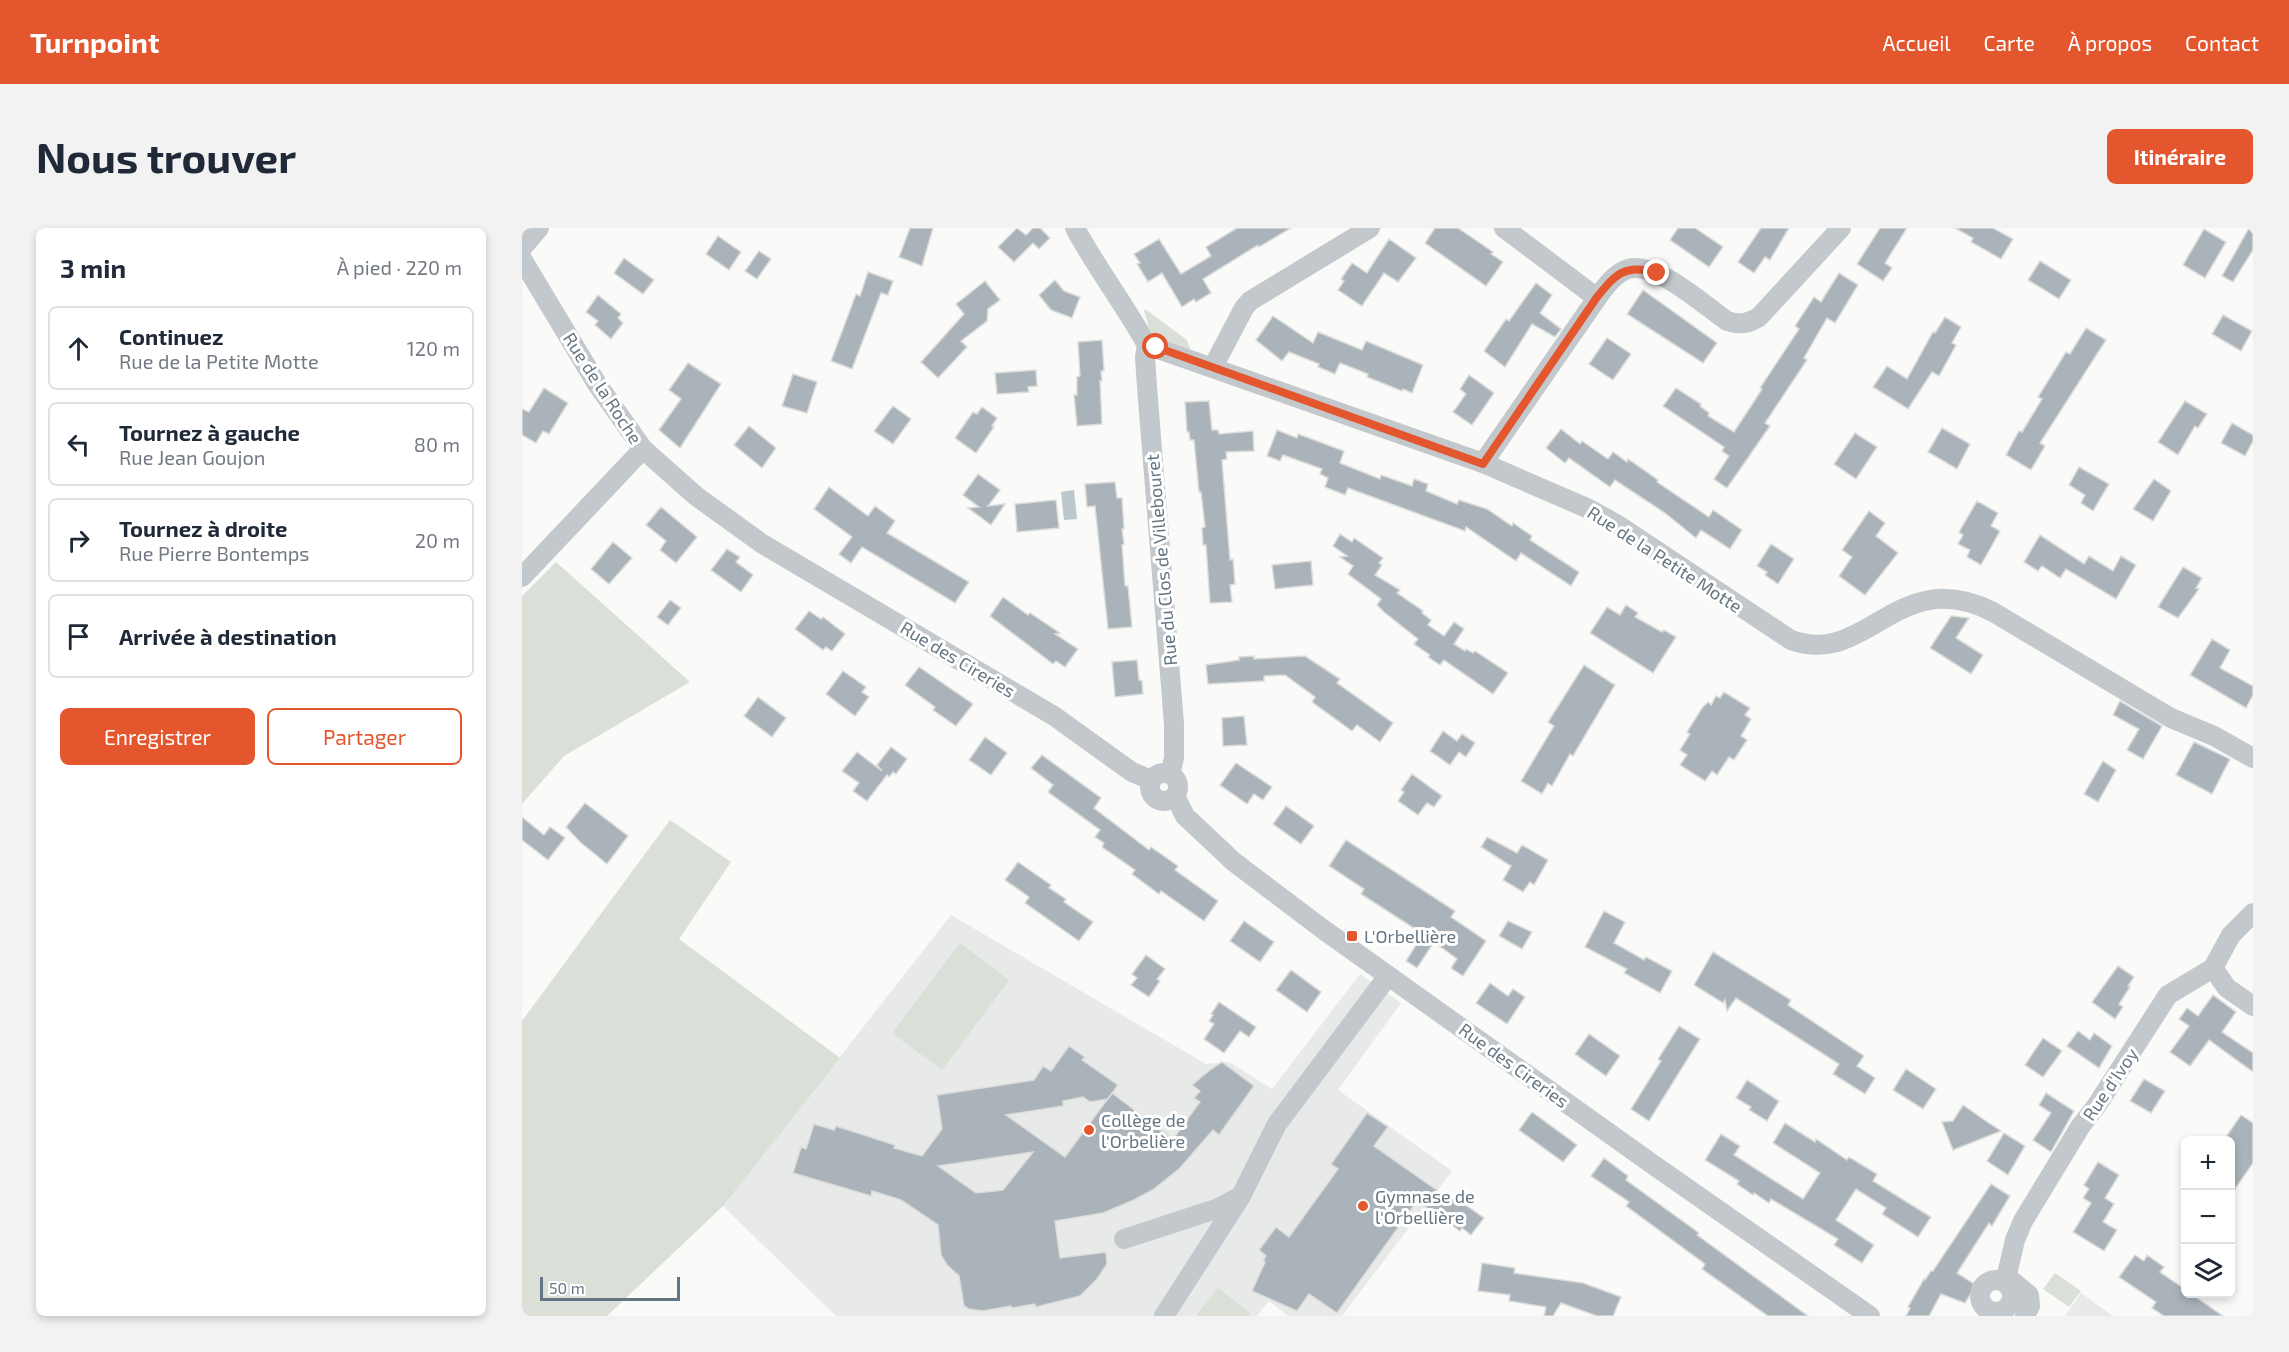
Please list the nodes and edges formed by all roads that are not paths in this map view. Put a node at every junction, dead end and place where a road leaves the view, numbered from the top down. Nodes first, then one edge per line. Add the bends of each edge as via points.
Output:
1 (539, 228) edge
2 (1075, 228) edge
3 (1370, 228) edge
4 (1504, 228) edge
5 (1841, 228) edge
6 (522, 248) edge
7 (522, 259) edge
8 (1597, 297) junction
9 (1147, 345) junction
10 (1213, 368) junction
11 (643, 449) junction
12 (1483, 464) junction
13 (761, 543) joint
14 (522, 577) edge
15 (2253, 758) edge
16 (1170, 774) junction
17 (1151, 780) junction
18 (1175, 796) junction
19 (2253, 913) edge
20 (2213, 968) junction
21 (1388, 976) junction
22 (2253, 1006) edge
23 (1241, 1196) junction
24 (1124, 1239) dead end
25 (2006, 1280) junction
26 (1992, 1314) edge
27 (1164, 1316) edge
28 (1870, 1316) edge
29 (2025, 1316) edge

1 - 6 street
2 - 9 street
3 - 10 street via 1250,301
4 - 8 street
5 - 8 street via 1759,317 1749,323 1726,321 1657,273 1642,268 1627,269
7 - 11 street, Rue de la Roche via 597,384
8 - 12 street
9 - 10 street, Rue de la Petite Motte
9 - 16 street, Rue du Clos de Villebouret via 1174,724
10 - 12 street, Rue de la Petite Motte
11 - 13 street, Rue de la Roche via 696,496
11 - 14 street
12 - 15 street, Rue de la Petite Motte via 1618,525 1803,645 1838,643 1907,605 1928,599 1962,599 1993,612 2171,718
13 - 17 street, Rue des Cireries via 1054,716 1132,772
16 - 17 street via 1159,773
16 - 18 street via 1178,784
17 - 18 street via 1149,790 1154,798 1164,801
18 - 21 street, Rue des Cireries via 1185,816 1234,862
19 - 20 street via 2231,935
20 - 22 street via 2227,988
20 - 25 street, Rue d'Ivoy via 2168,995 2080,1127 2023,1221
21 - 23 street via 1277,1124
21 - 28 street, Rue des Cireries
23 - 24 street via 1215,1209
23 - 27 street
25 - 26 street, Rue d'Ivoy via 2012,1301 2005,1310
25 - 29 street via 2028,1294 2030,1306

